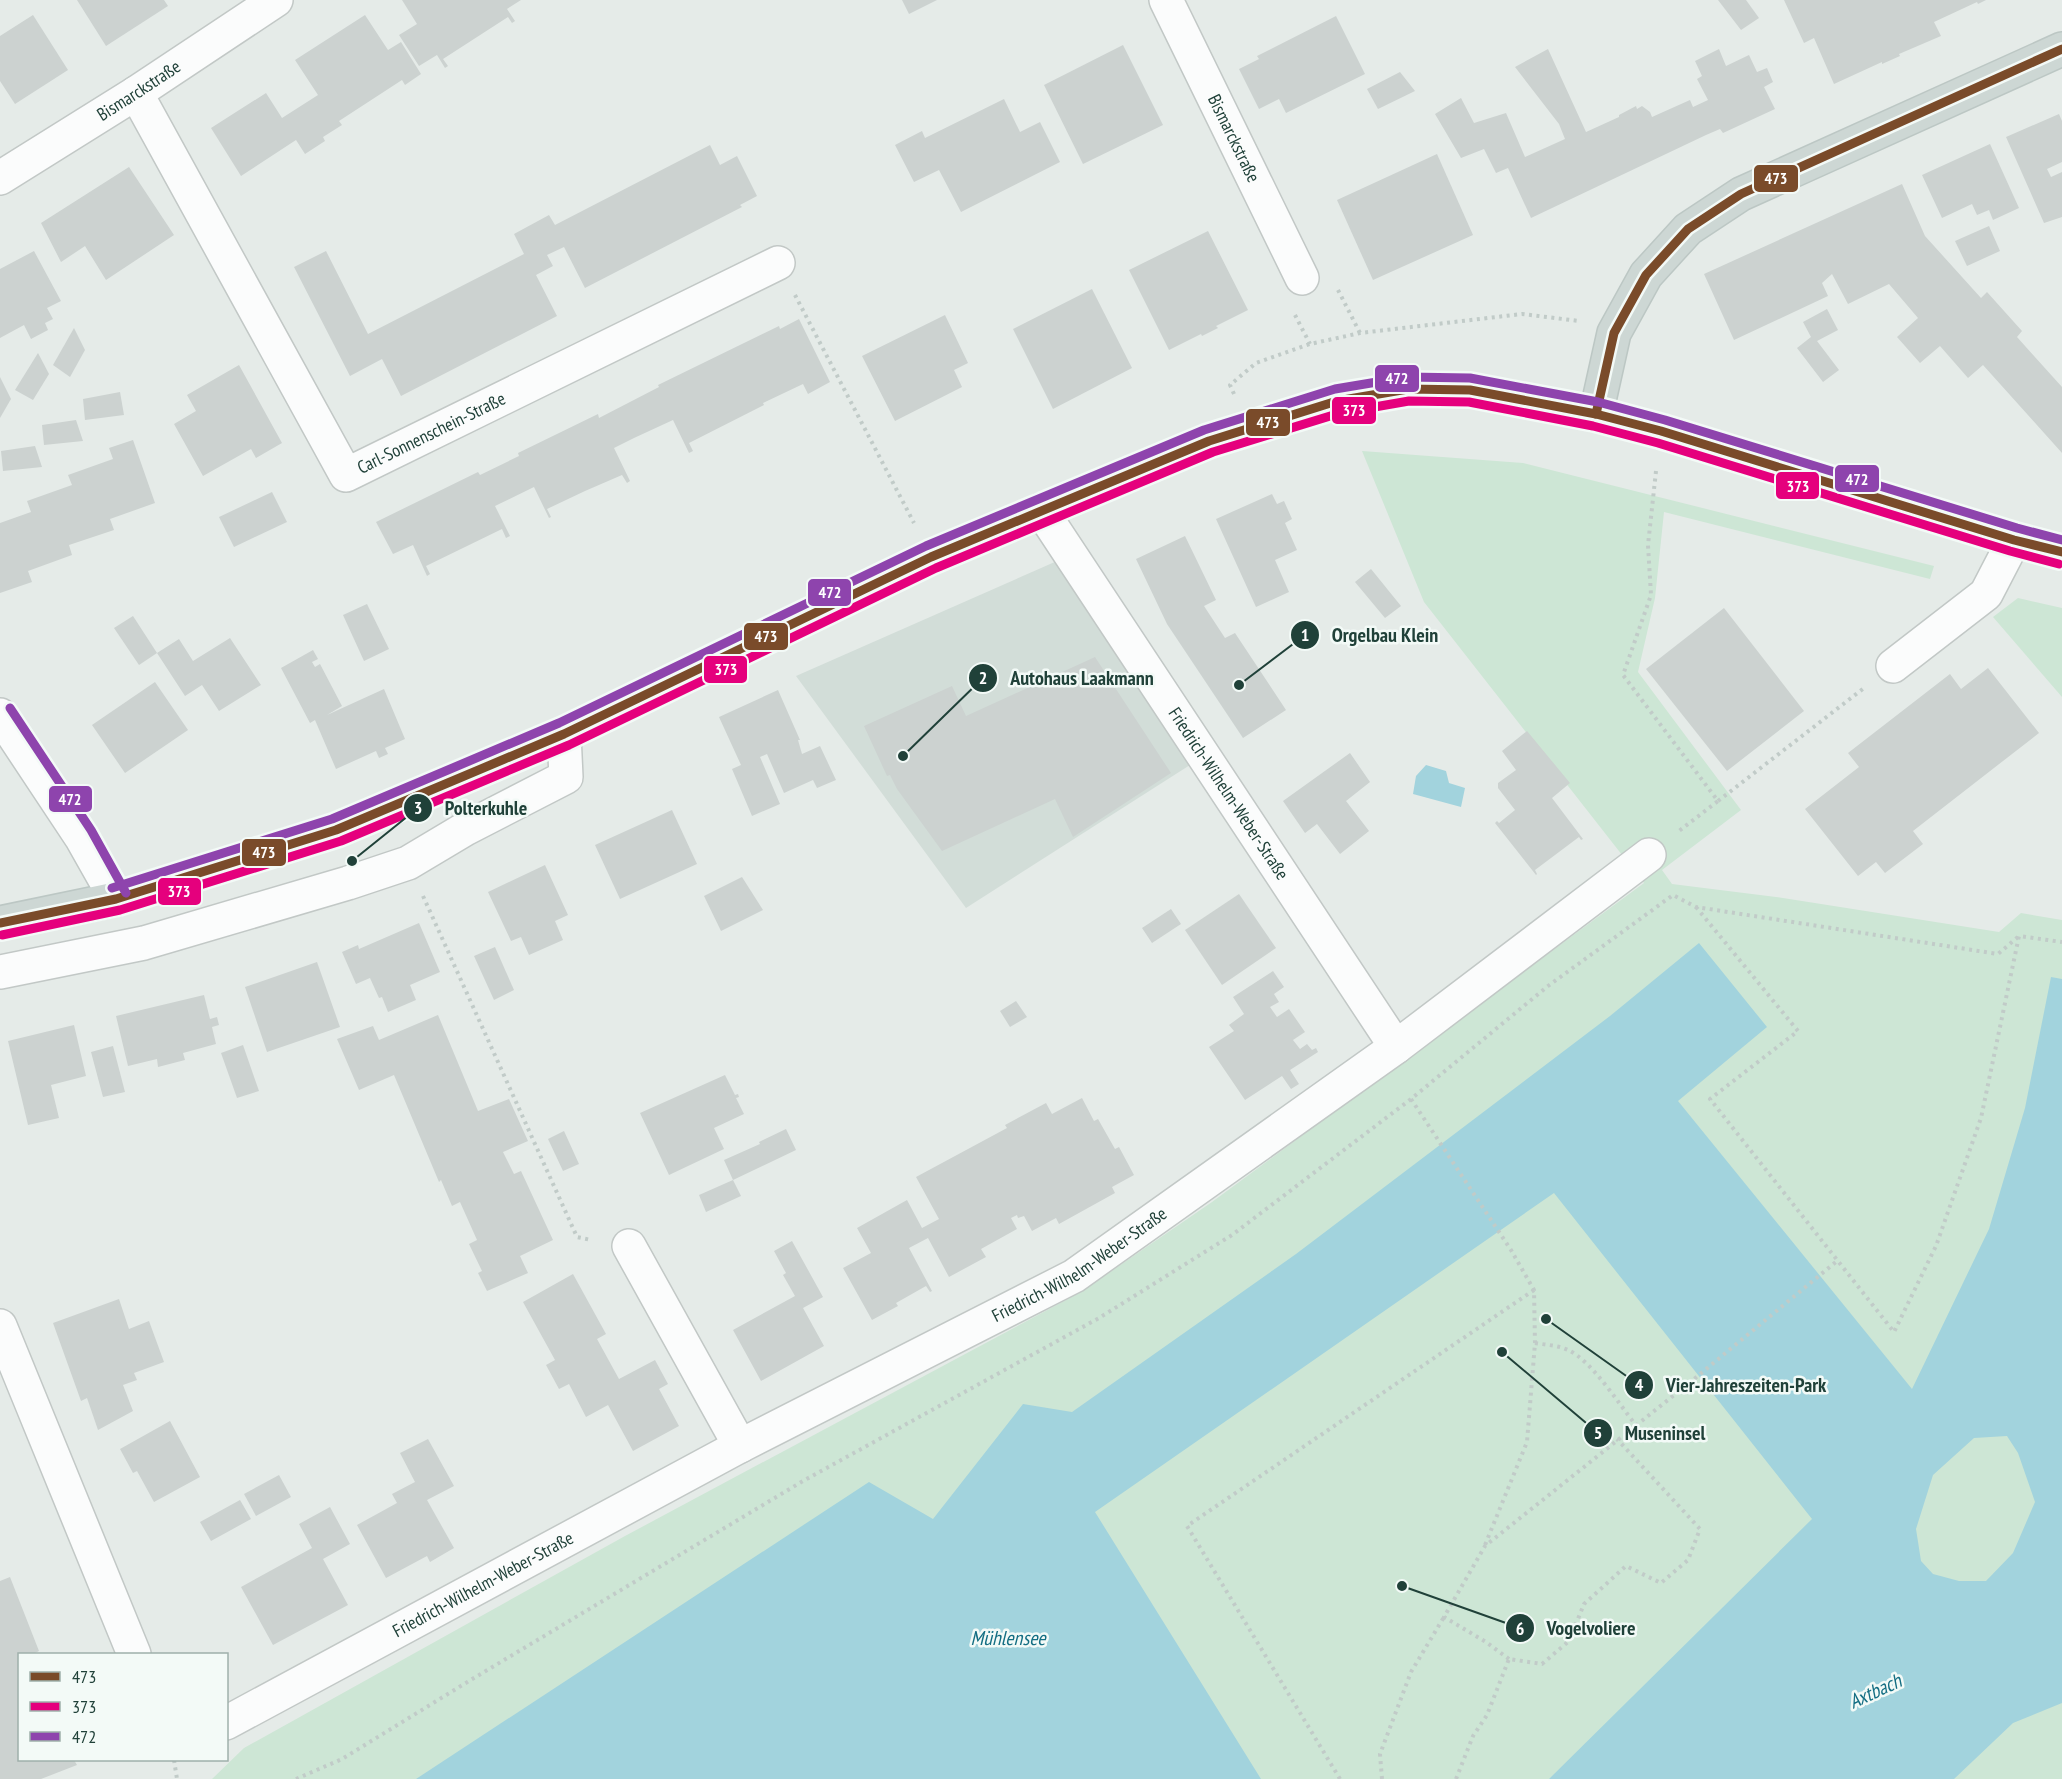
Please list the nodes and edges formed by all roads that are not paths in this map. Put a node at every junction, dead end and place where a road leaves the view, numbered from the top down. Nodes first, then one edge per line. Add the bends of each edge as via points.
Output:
1 (276, 0) edge
2 (1166, 0) edge
3 (2062, 49) edge
4 (136, 93) junction
5 (0, 178) edge
6 (778, 263) road end
7 (1302, 278) dead end
8 (1596, 414) junction
9 (1041, 510) junction
10 (2014, 540) junction
11 (2062, 552) edge
12 (1893, 666) road end
13 (0, 715) edge
14 (564, 734) junction
15 (1648, 855) road end
16 (116, 899) junction
17 (0, 923) edge
18 (0, 972) edge
19 (1396, 1047) junction
20 (629, 1246) road end
21 (0, 1326) edge
22 (740, 1446) junction
23 (134, 1653) edge
24 (228, 1722) edge

1 - 4 street, Bismarckstraße
2 - 7 street, Bismarckstraße
3 - 8 main road via 1741,194 1688,230 1646,275 1614,333
4 - 5 street, Bismarckstraße
4 - 6 street, Carl-Sonnenschein-Straße via 346,474
8 - 9 main road via 1470,390 1408,389 1337,401 1209,441
8 - 10 main road
9 - 14 main road via 932,557
9 - 19 street, Friedrich-Wilhelm-Weber-Straße
10 - 11 main road
10 - 12 street via 1986,594
13 - 16 street via 81,837
14 - 16 main road via 336,830
14 - 18 street via 566,777 408,863 144,943
15 - 19 street, Friedrich-Wilhelm-Weber-Straße
16 - 17 main road
19 - 22 street, Friedrich-Wilhelm-Weber-Straße via 1074,1276
20 - 22 street
21 - 23 street
22 - 24 street, Friedrich-Wilhelm-Weber-Straße

